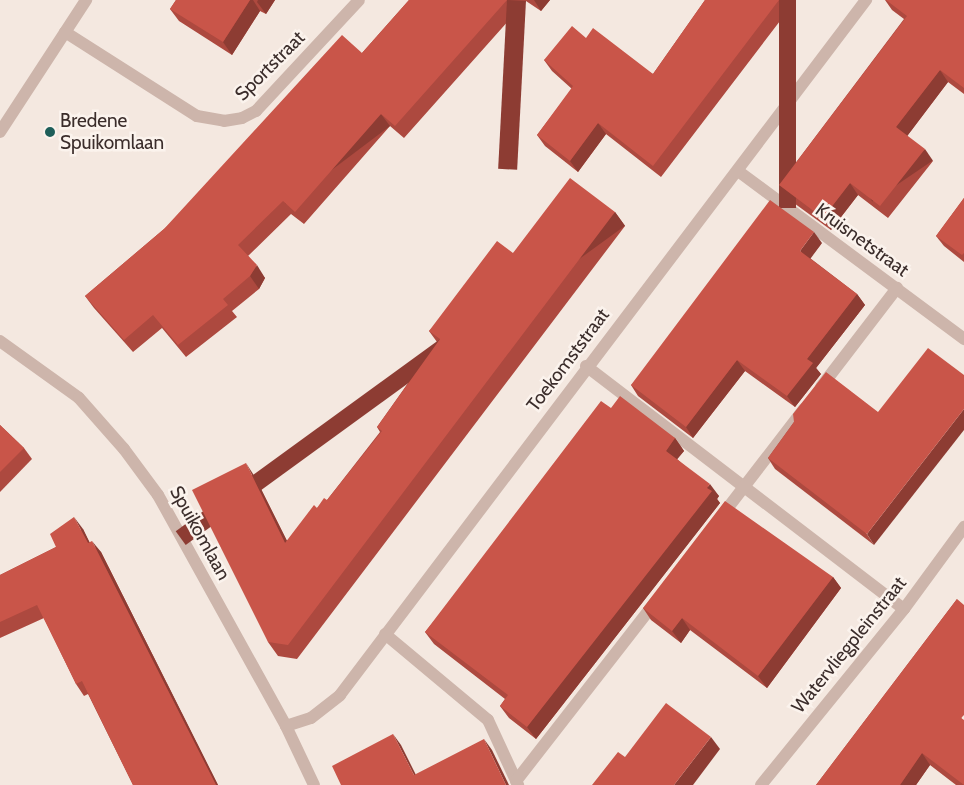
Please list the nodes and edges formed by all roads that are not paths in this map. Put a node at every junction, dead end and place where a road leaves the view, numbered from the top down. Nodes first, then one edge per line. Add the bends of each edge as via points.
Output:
1 (86, 0) edge
2 (359, 0) edge
3 (866, 0) edge
4 (65, 32) junction
5 (0, 132) edge
6 (738, 171) junction
7 (896, 288) junction
8 (964, 339) edge
9 (0, 342) edge
10 (586, 366) junction
11 (745, 487) junction
12 (714, 526) edge
13 (964, 527) edge
14 (666, 587) edge
15 (904, 609) junction
16 (385, 634) junction
17 (286, 726) junction
18 (517, 783) edge
19 (314, 785) edge
20 (761, 785) edge

1 - 4 street
2 - 4 street, Sportstraat via 256,111 242,118 224,121 197,116
3 - 6 street, Toekomststraat
4 - 5 street
6 - 7 street, Kruisnetstraat
6 - 10 street, Toekomststraat
7 - 8 street, Kruisnetstraat
7 - 11 street
9 - 17 street, Spuikomlaan via 79,398 124,448 158,495
10 - 11 street
10 - 16 street, Toekomststraat
11 - 12 street
11 - 15 street
13 - 15 street, Watervliegpleinstraat
14 - 18 street
15 - 20 street, Watervliegpleinstraat
16 - 17 street, Toekomststraat via 340,695 311,718
16 - 18 street via 488,720
17 - 19 street, Spuikomlaan

